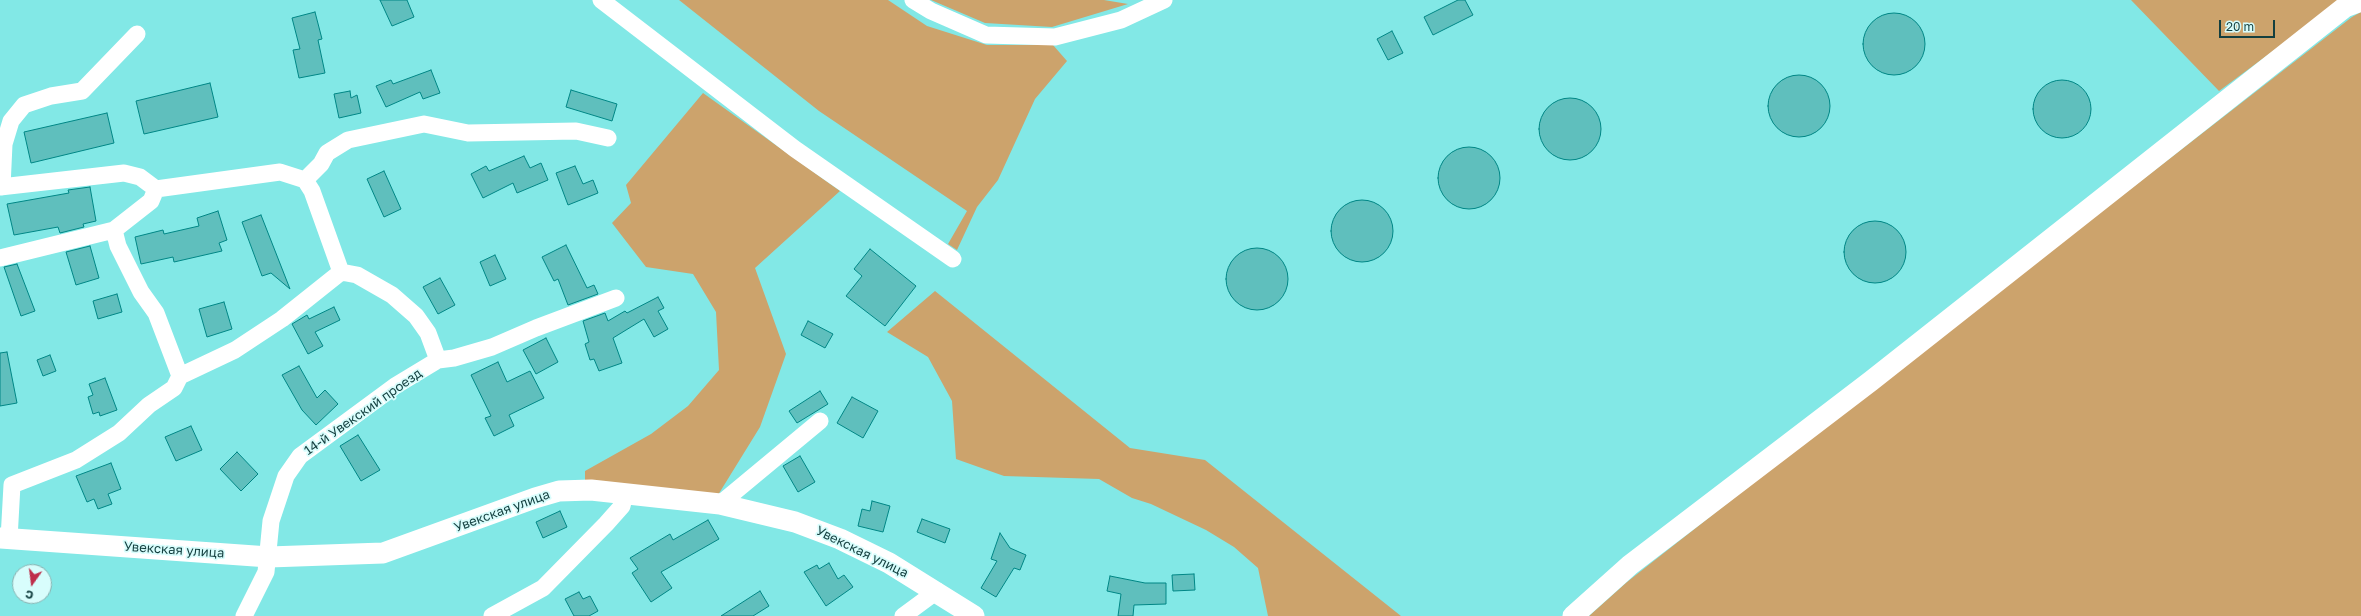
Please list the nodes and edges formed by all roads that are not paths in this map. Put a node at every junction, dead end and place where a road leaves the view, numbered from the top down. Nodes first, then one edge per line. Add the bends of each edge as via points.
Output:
1 (601, 0) edge
2 (913, 0) edge
3 (1164, 0) edge
4 (2361, 1) edge
5 (137, 34) dead end
6 (608, 138) dead end
7 (305, 180) junction
8 (1, 187) edge
9 (156, 189) junction
10 (114, 230) junction
11 (0, 258) edge
12 (952, 259) dead end
13 (341, 272) junction
14 (616, 298) dead end
15 (438, 360) junction
16 (180, 376) junction
17 (820, 421) dead end
18 (625, 494) junction
19 (720, 504) junction
20 (4, 539) edge
21 (268, 557) junction
22 (937, 591) junction
23 (244, 616) edge
24 (492, 616) edge
25 (903, 616) edge
26 (974, 616) edge
27 (1573, 616) edge

1 - 12 street via 795,149
2 - 3 street via 931,12 986,34 1055,37 1121,20
4 - 27 street via 2345,7 1870,381 1630,565
5 - 8 street via 82,90 24,105 12,121 4,144
6 - 7 street via 576,131 468,133 424,124 348,140 327,153 321,164
7 - 9 street via 280,172
7 - 13 street via 312,191
8 - 9 street via 124,173 140,177
9 - 10 street via 151,201
10 - 11 street
10 - 16 street via 118,246 141,292 156,312
13 - 15 street via 357,275 392,295 416,316 428,333
13 - 16 street via 282,319 235,350
14 - 15 street, 14-й Увекский проезд via 492,347
15 - 21 street, 14-й Увекский проезд via 395,386 300,456 286,476 271,521
16 - 20 street, Увекская улица via 174,388 149,405 119,433 76,460 12,485
17 - 19 street
18 - 19 street, Увекская улица
18 - 21 street, Увекская улица via 591,490 559,491 383,553
18 - 24 street via 622,506 543,588
19 - 22 street, Увекская улица via 795,522 840,539
20 - 21 street, Увекская улица
21 - 23 street, 14-й Увекский проезд via 266,572
22 - 25 street
22 - 26 street, Увекская улица

